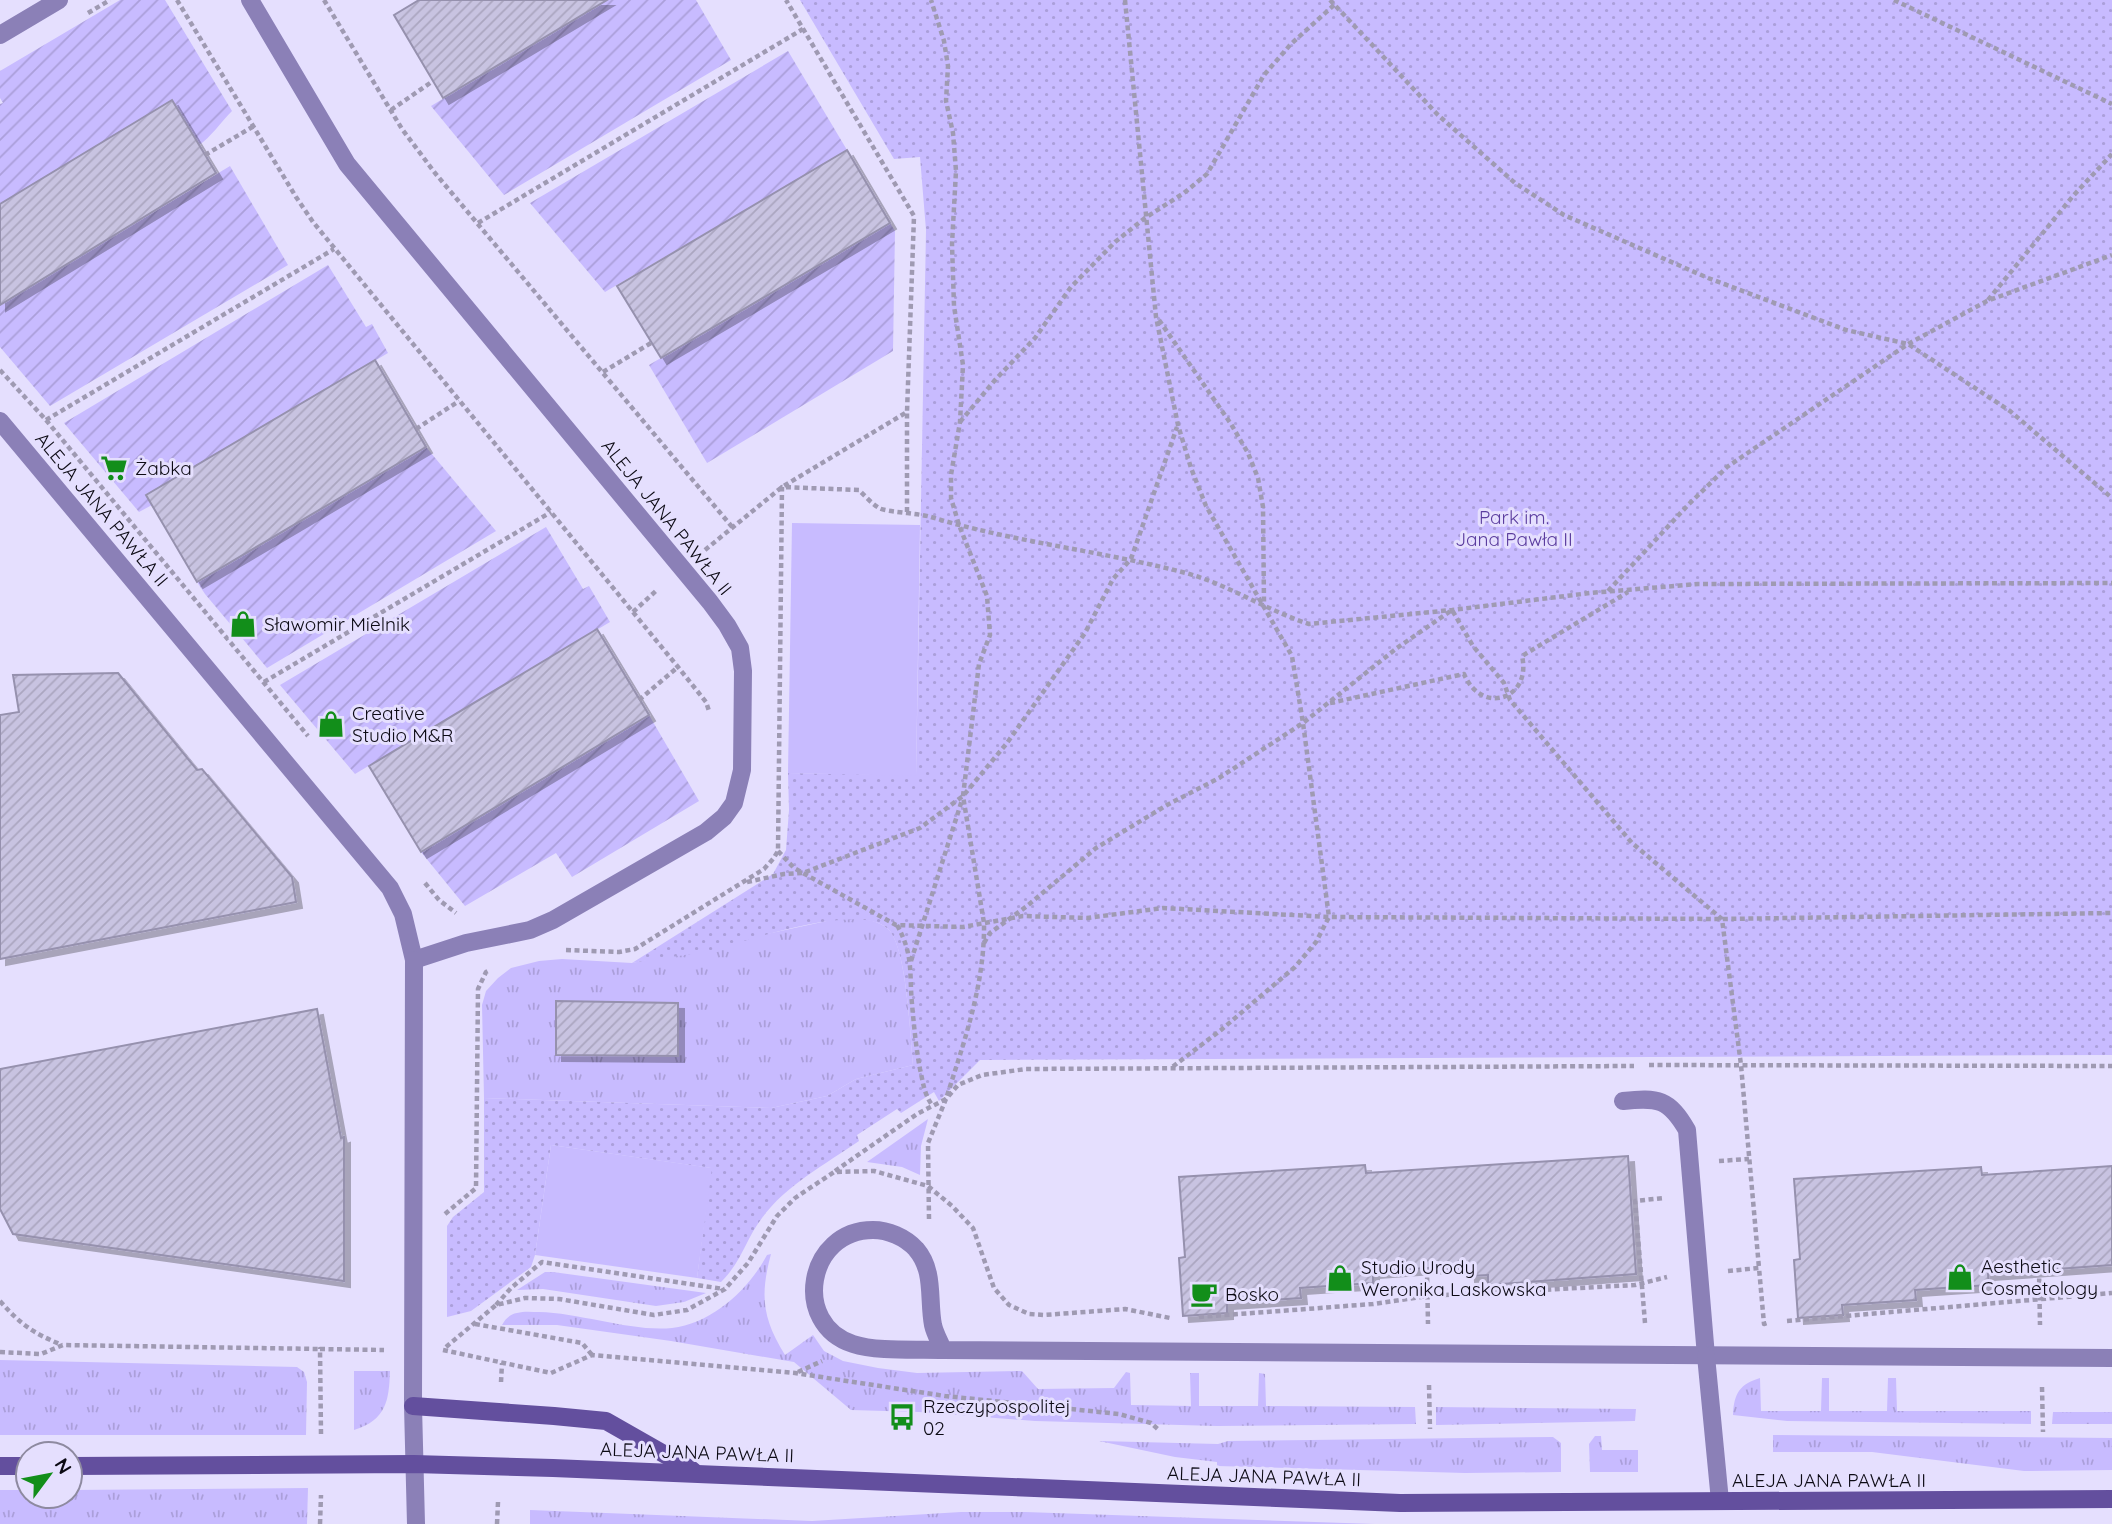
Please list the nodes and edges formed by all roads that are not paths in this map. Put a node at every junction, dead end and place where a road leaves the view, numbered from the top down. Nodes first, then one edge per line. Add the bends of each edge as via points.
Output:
1 (59, 0) edge
2 (250, 0) edge
3 (40, 5) edge
4 (0, 35) edge
5 (0, 421) edge
6 (414, 960) junction
7 (1623, 1101) dead end
8 (943, 1350) junction
9 (1706, 1356) junction
10 (2112, 1359) edge
11 (413, 1406) junction
12 (414, 1464) junction
13 (84, 1466) edge
14 (695, 1472) junction
15 (2112, 1499) edge
16 (1720, 1501) junction
17 (416, 1524) edge

1 - 3 street
2 - 6 street, ALEJA JANA PAWŁA II via 347,164 710,602 740,648 743,770 734,803 724,817 706,832 553,920
3 - 4 street
5 - 6 street, ALEJA JANA PAWŁA II via 390,888 403,914
6 - 11 street, ALEJA JANA PAWŁA II
7 - 9 street via 1648,1098 1665,1103 1687,1130
8 - 8 street via 869,1347 850,1344 834,1334 814,1301 818,1264 830,1248 863,1230 882,1230 915,1248 930,1277 933,1328
8 - 9 street
9 - 10 street
9 - 16 street
11 - 12 street, ALEJA JANA PAWŁA II
11 - 14 main road via 606,1421
12 - 13 main road, ALEJA JANA PAWŁA II
12 - 14 main road, ALEJA JANA PAWŁA II
12 - 17 street
14 - 16 main road, ALEJA JANA PAWŁA II via 1400,1503
15 - 16 main road, ALEJA JANA PAWŁA II

